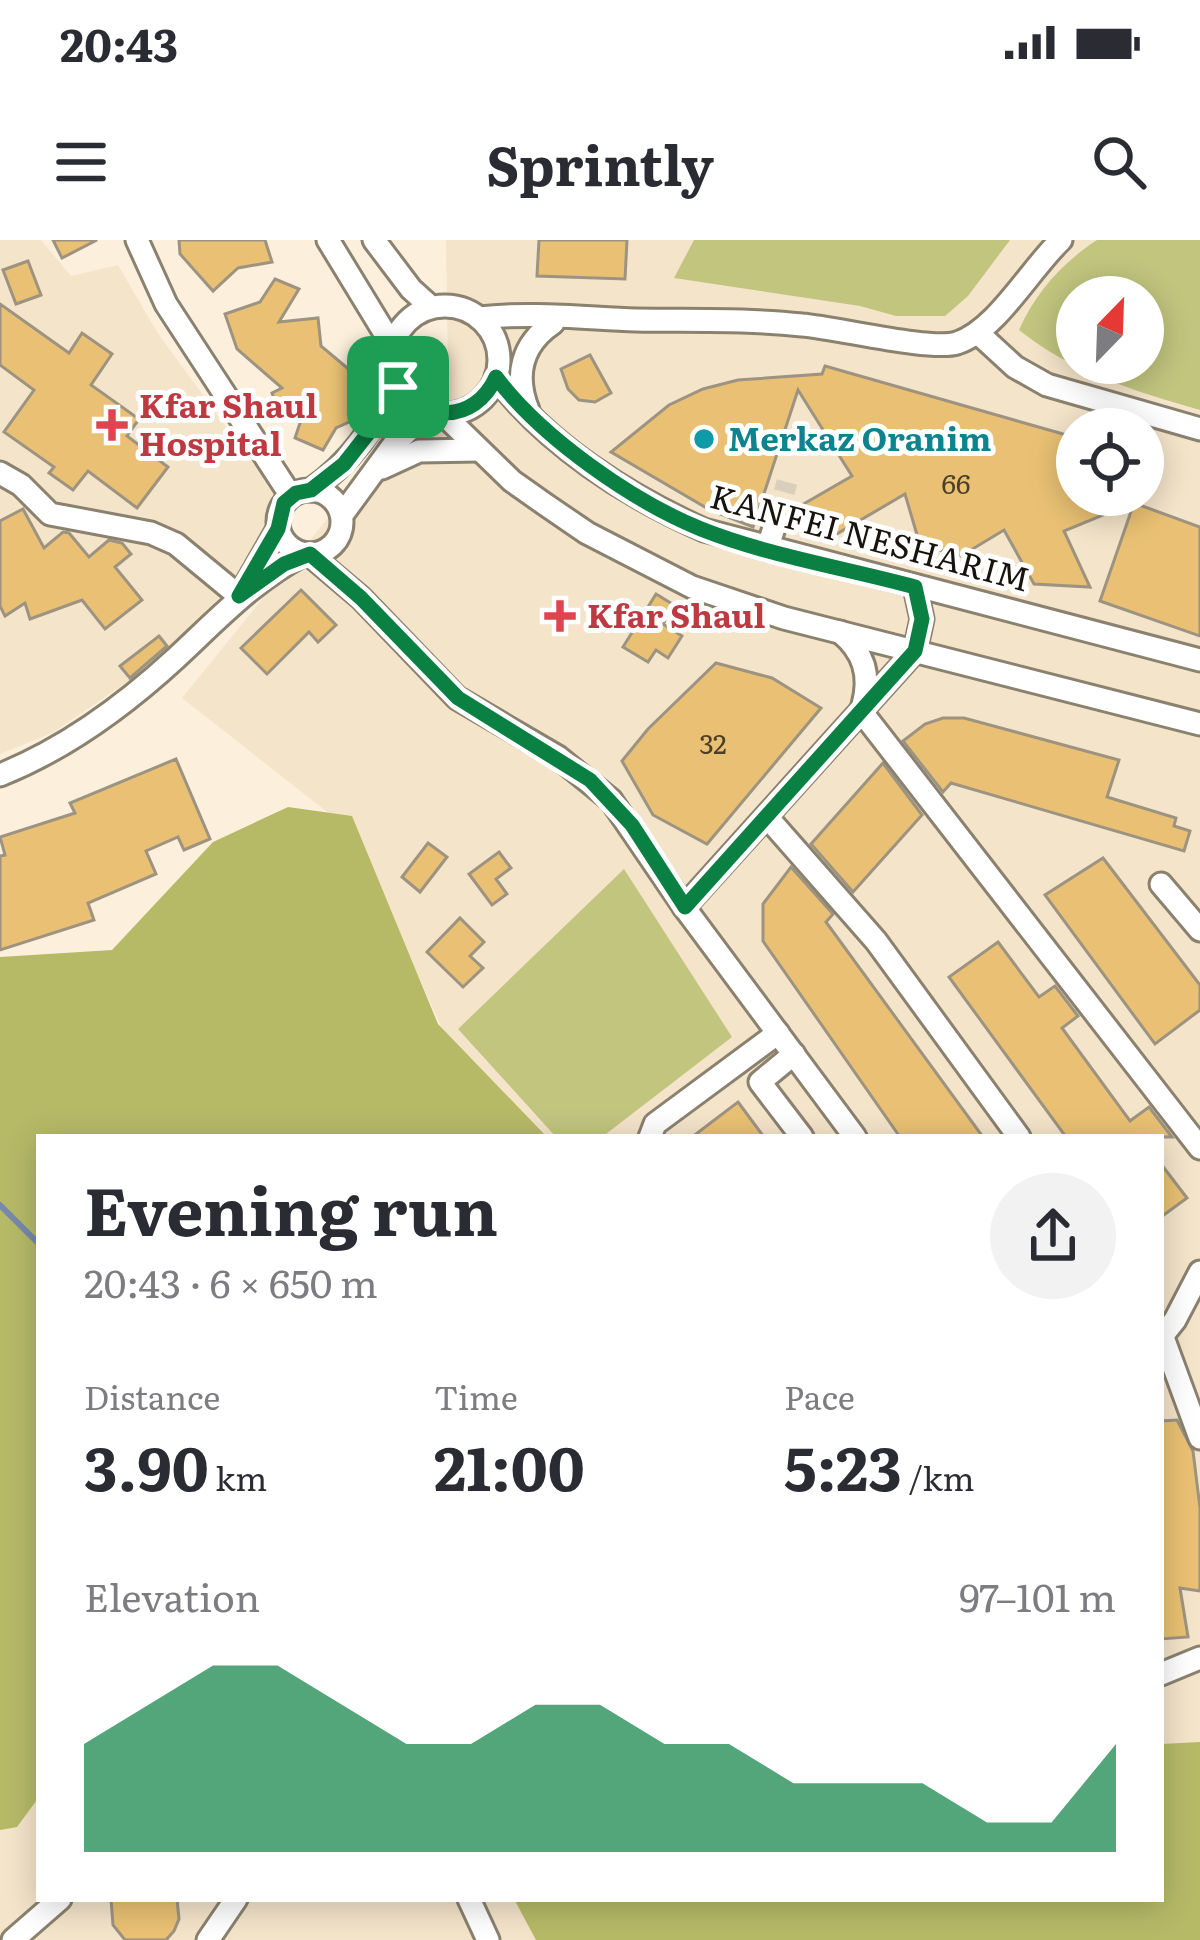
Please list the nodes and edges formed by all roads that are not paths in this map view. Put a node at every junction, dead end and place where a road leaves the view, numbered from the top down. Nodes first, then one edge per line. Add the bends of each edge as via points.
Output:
1 (136, 240) edge
2 (328, 240) edge
3 (374, 240) edge
4 (1058, 242) edge
5 (431, 307) junction
6 (479, 318) junction
7 (593, 319) junction
8 (553, 322) junction
9 (978, 334) junction
10 (392, 345) junction
11 (498, 350) junction
12 (496, 377) junction
13 (395, 381) junction
14 (436, 412) junction
15 (536, 423) junction
16 (1200, 429) edge
17 (479, 450) junction
18 (0, 472) edge
19 (365, 480) junction
20 (301, 493) junction
21 (776, 522) tunnel mouth
22 (341, 525) junction
23 (278, 529) junction
24 (767, 549) junction
25 (307, 554) junction
26 (915, 587) junction
27 (239, 596) junction
28 (361, 598) junction
29 (838, 632) junction
30 (915, 651) junction
31 (1200, 660) edge
32 (861, 711) junction
33 (1200, 724) edge
34 (0, 775) edge
35 (767, 817) junction
36 (1161, 884) dead end
37 (685, 907) junction
38 (1200, 930) edge
39 (778, 1033) junction
40 (794, 1054) junction
41 (651, 1134) edge
42 (800, 1134) edge
43 (853, 1134) edge
44 (1016, 1134) edge
45 (1200, 1148) edge
46 (1200, 1272) edge
47 (1164, 1331) edge
48 (1200, 1357) edge
49 (1168, 1366) edge
50 (1200, 1438) edge
51 (1200, 1658) edge
52 (1164, 1673) edge
53 (57, 1902) edge
54 (234, 1902) edge
55 (470, 1902) edge
56 (13, 1940) edge
57 (208, 1940) edge
58 (488, 1940) edge

1 - 20 street via 166,304
2 - 10 street
3 - 5 street
4 - 9 street
5 - 6 street via 455,306
5 - 10 street via 405,322
6 - 7 street
6 - 11 street
7 - 8 street
7 - 9 street via 799,324 928,346
8 - 11 street via 521,330
8 - 15 street via 521,364 522,393
9 - 16 street via 1047,386
10 - 13 street
11 - 12 street
12 - 14 street via 477,403
12 - 15 street, KANFEI NESHARIM
13 - 14 street via 406,398
13 - 20 street via 356,450
14 - 17 street
14 - 19 street via 403,434
15 - 24 street, KANFEI NESHARIM via 677,518
17 - 19 street via 411,453
17 - 29 street via 574,524 673,578
18 - 27 street via 50,514 176,544
19 - 22 street
20 - 22 street via 331,497
20 - 23 street via 281,508
21 - 24 street
22 - 25 street via 325,551
22 - 28 street
23 - 25 street
23 - 27 street
24 - 26 street, KANFEI NESHARIM
25 - 27 street
25 - 28 street
26 - 30 street via 922,619
26 - 31 street, KANFEI NESHARIM
27 - 34 street via 87,728
28 - 37 street via 458,698 601,790
29 - 30 street
29 - 32 street via 867,672
30 - 32 street
30 - 33 street
32 - 35 street
32 - 45 street
35 - 37 street
35 - 44 street via 875,941
36 - 38 street
37 - 39 street
39 - 40 street
39 - 41 street
40 - 42 street via 760,1082
40 - 43 street
46 - 47 street
48 - 49 street
49 - 50 street
51 - 52 street
53 - 56 street
54 - 57 street
55 - 58 street

